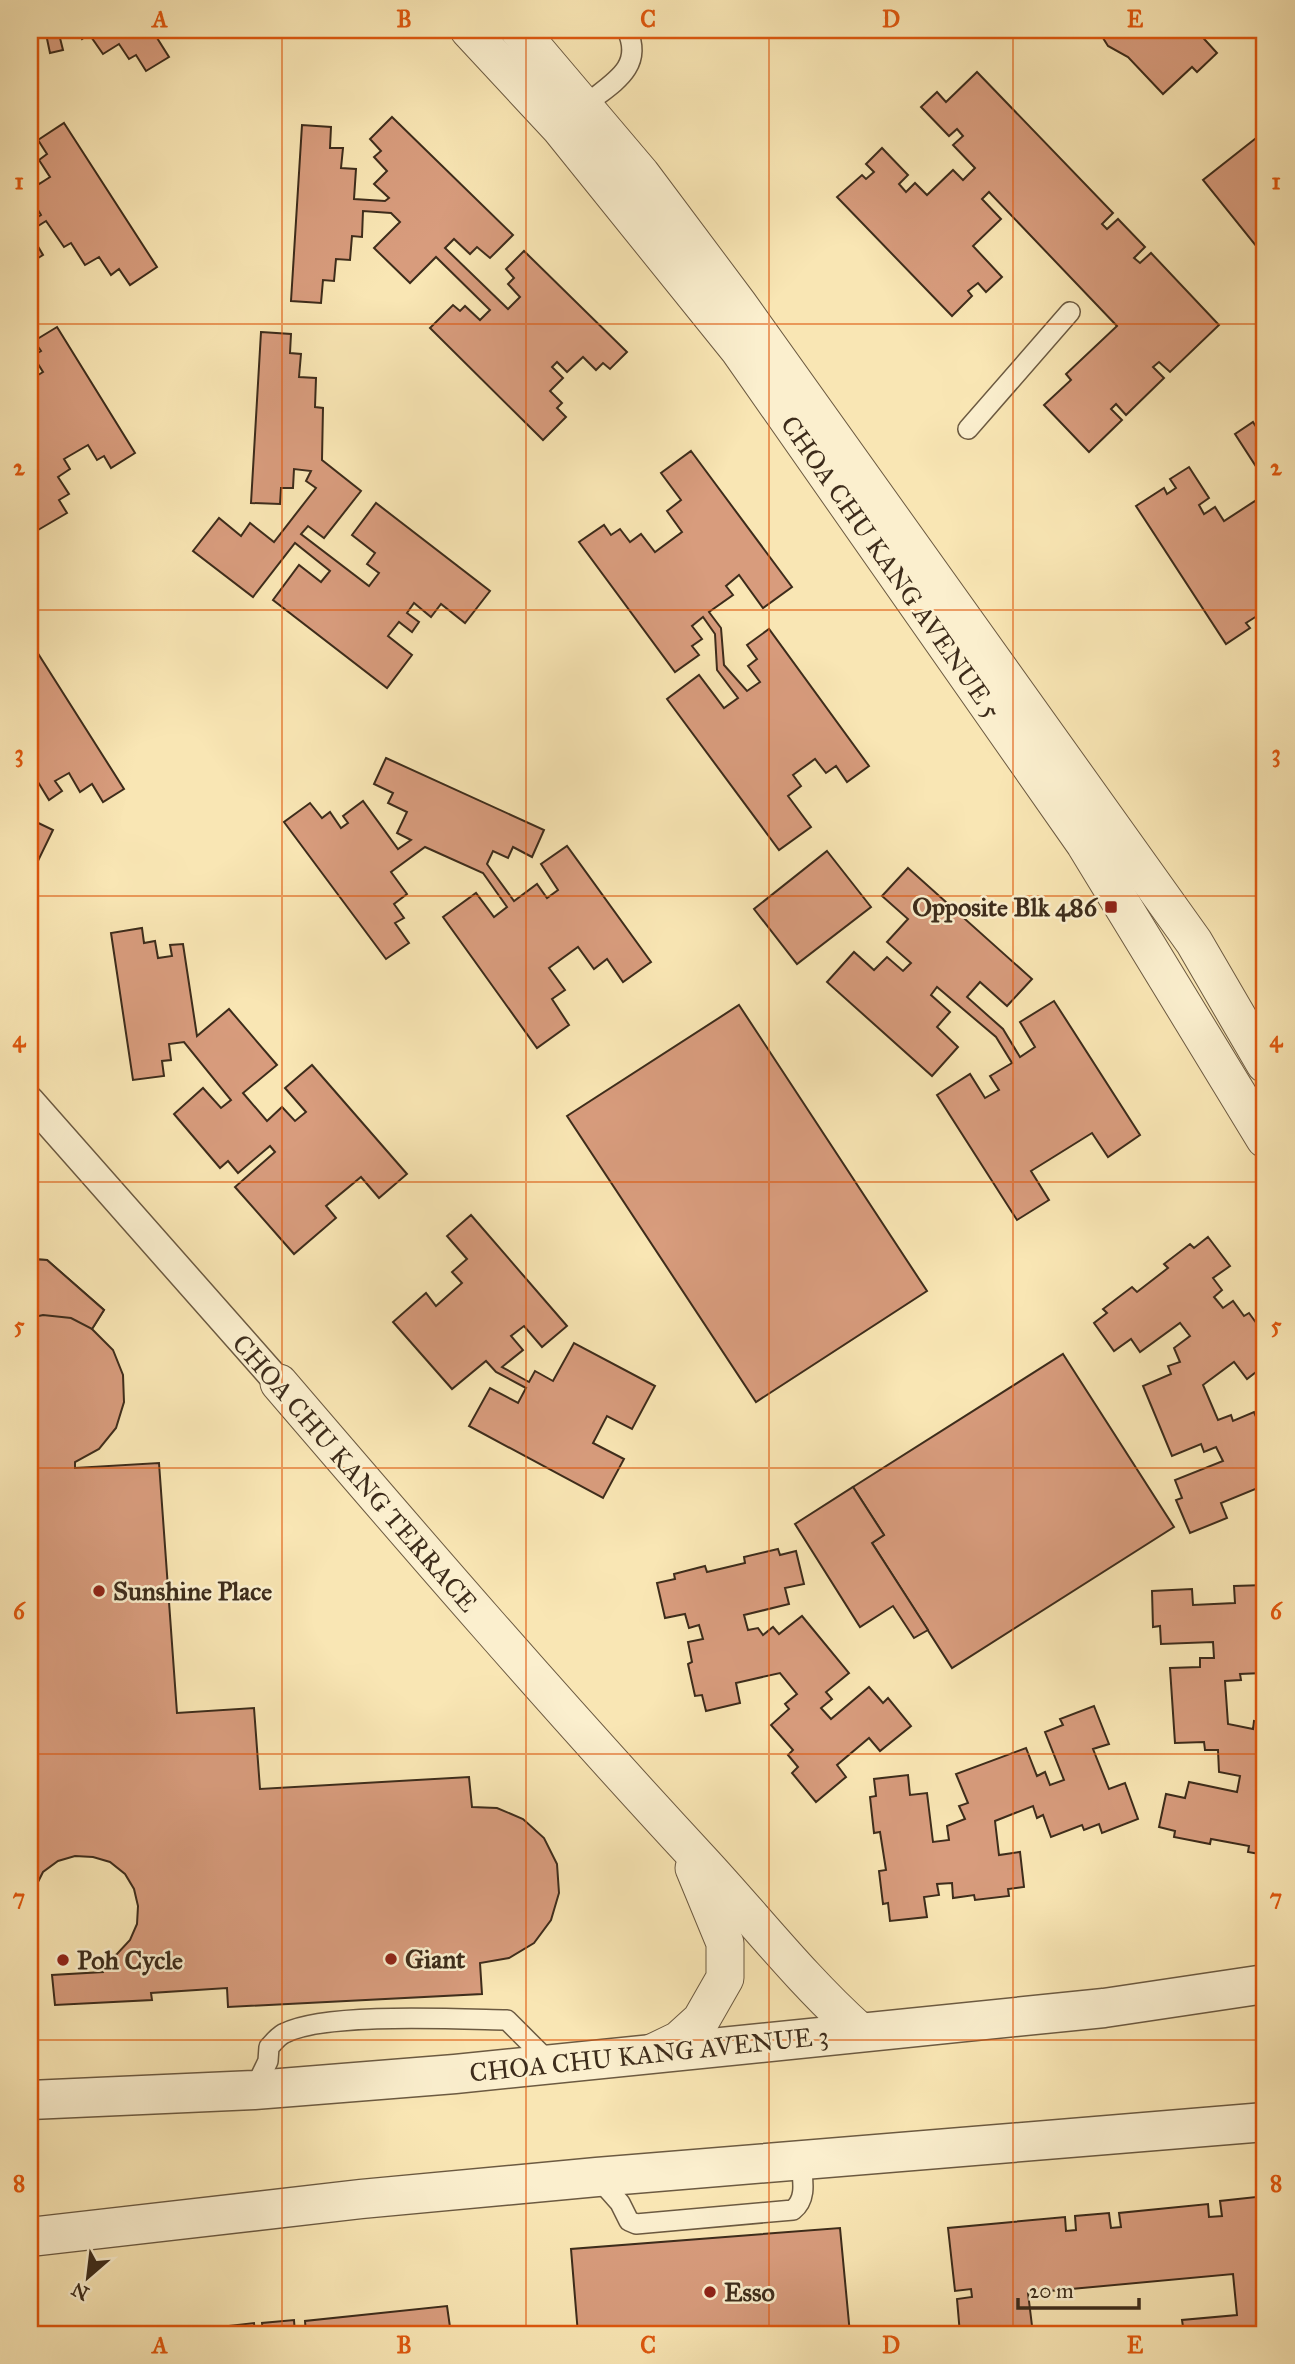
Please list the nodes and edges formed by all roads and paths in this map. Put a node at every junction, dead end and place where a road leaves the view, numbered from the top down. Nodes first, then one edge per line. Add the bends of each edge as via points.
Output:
1 (519, 30) edge
2 (627, 30) edge
3 (478, 33) edge
4 (584, 106) junction
5 (1070, 312) dead end
6 (968, 429) dead end
7 (1265, 1064) edge
8 (30, 1101) edge
9 (1265, 1139) edge
10 (279, 1383) joint
11 (683, 1841) junction
12 (1265, 1984) edge
13 (859, 2031) junction
14 (650, 2054) junction
15 (552, 2065) junction
16 (254, 2090) junction
17 (30, 2100) edge
18 (1265, 2122) edge
19 (30, 2237) edge

1 - 4 street, CHOA CHU KANG AVENUE 5
2 - 4 lane via 634,43 629,68
3 - 9 street, CHOA CHU KANG AVENUE 5 via 739,350 1085,844
4 - 7 street, CHOA CHU KANG AVENUE 5 via 739,305 1108,820 1194,942
5 - 6 lane
8 - 10 street, CHOA CHU KANG TERRACE
10 - 11 street, CHOA CHU KANG TERRACE via 484,1622
11 - 13 street, CHOA CHU KANG TERRACE via 822,1998
11 - 14 street, CHOA CHU KANG TERRACE via 725,1943 725,1978 701,2020 679,2040
12 - 13 street, CHOA CHU KANG AVENUE 3 via 1104,2008
13 - 14 street, CHOA CHU KANG AVENUE 3
14 - 15 street, CHOA CHU KANG AVENUE 3
15 - 16 street, CHOA CHU KANG AVENUE 3
15 - 16 lane via 507,2020 325,2022 285,2033 269,2047 268,2061
16 - 17 street, CHOA CHU KANG AVENUE 3
18 - 19 street via 597,2177

